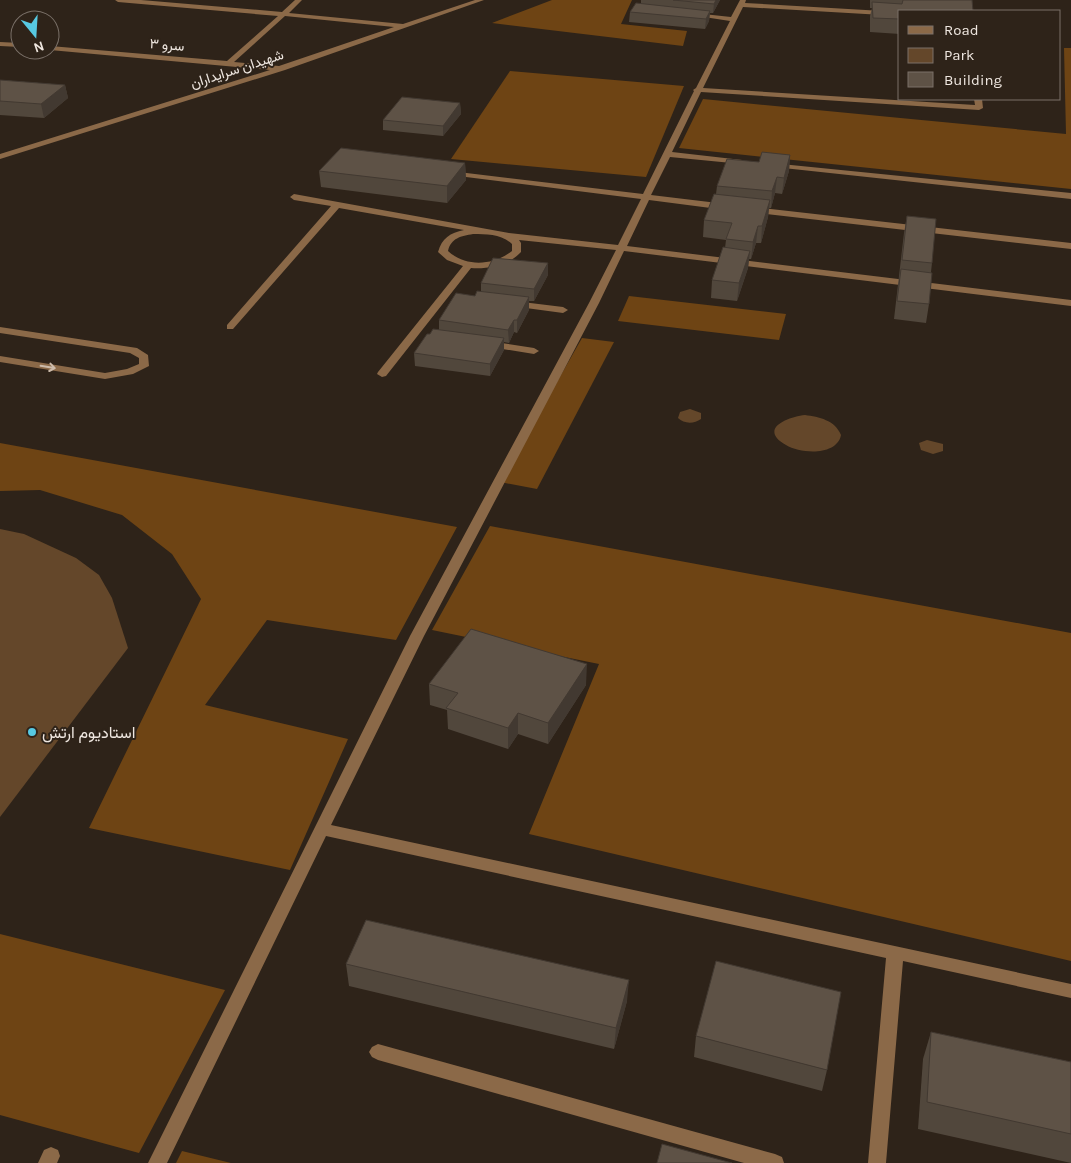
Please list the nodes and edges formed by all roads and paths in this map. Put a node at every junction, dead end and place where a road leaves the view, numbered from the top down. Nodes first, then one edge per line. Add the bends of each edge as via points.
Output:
1 (118, 0) edge
2 (299, 0) edge
3 (481, 0) edge
4 (742, 3) edge
5 (283, 14) junction
6 (686, 14) edge
7 (898, 14) edge
8 (734, 19) junction
9 (406, 27) junction
10 (60, 49) edge
11 (229, 63) junction
12 (282, 68) junction
13 (697, 90) junction
14 (978, 100) edge
15 (667, 154) junction
16 (0, 157) edge
17 (756, 163) edge
18 (766, 164) edge
19 (438, 172) edge
20 (1071, 196) edge
21 (294, 197) dead end
22 (646, 198) junction
23 (338, 204) junction
24 (735, 208) edge
25 (745, 210) edge
26 (482, 231) junction
27 (508, 236) junction
28 (1071, 246) edge
29 (621, 248) junction
30 (468, 264) junction
31 (504, 302) edge
32 (1071, 303) edge
33 (563, 310) dead end
34 (230, 327) dead end
35 (2, 332) edge
36 (479, 343) edge
37 (534, 351) dead end
38 (0, 359) edge
39 (382, 374) dead end
40 (322, 829) junction
41 (895, 953) junction
42 (1071, 991) edge
43 (378, 1052) dead end
44 (156, 1163) edge
45 (775, 1163) edge
46 (877, 1163) edge

1 - 5 street
2 - 5 street
3 - 9 street, شهیدان سرایداران
4 - 7 street
4 - 8 street
5 - 9 street
5 - 11 street
6 - 8 street
8 - 13 street
9 - 12 street, شهیدان سرایداران
10 - 11 street, سرو ۳
11 - 12 street, سرو ۳
12 - 16 street, شهیدان سرایداران
13 - 14 street via 979,108
13 - 15 street
15 - 17 street
15 - 22 street
18 - 20 street
19 - 22 street
21 - 23 street
22 - 24 street
22 - 29 street
23 - 26 street
23 - 34 street
25 - 28 street
26 - 27 street
26 - 30 street via 463,233 444,243 446,256
27 - 29 street
27 - 30 street via 518,248 512,256 498,263
29 - 32 street
29 - 40 street via 417,636
30 - 39 street via 449,296
31 - 33 street
38 -> 35 street via 105,376 144,366 144,357 133,350
36 - 37 street
40 - 41 street
40 - 44 street
41 - 42 street
41 - 46 street
43 - 45 street

